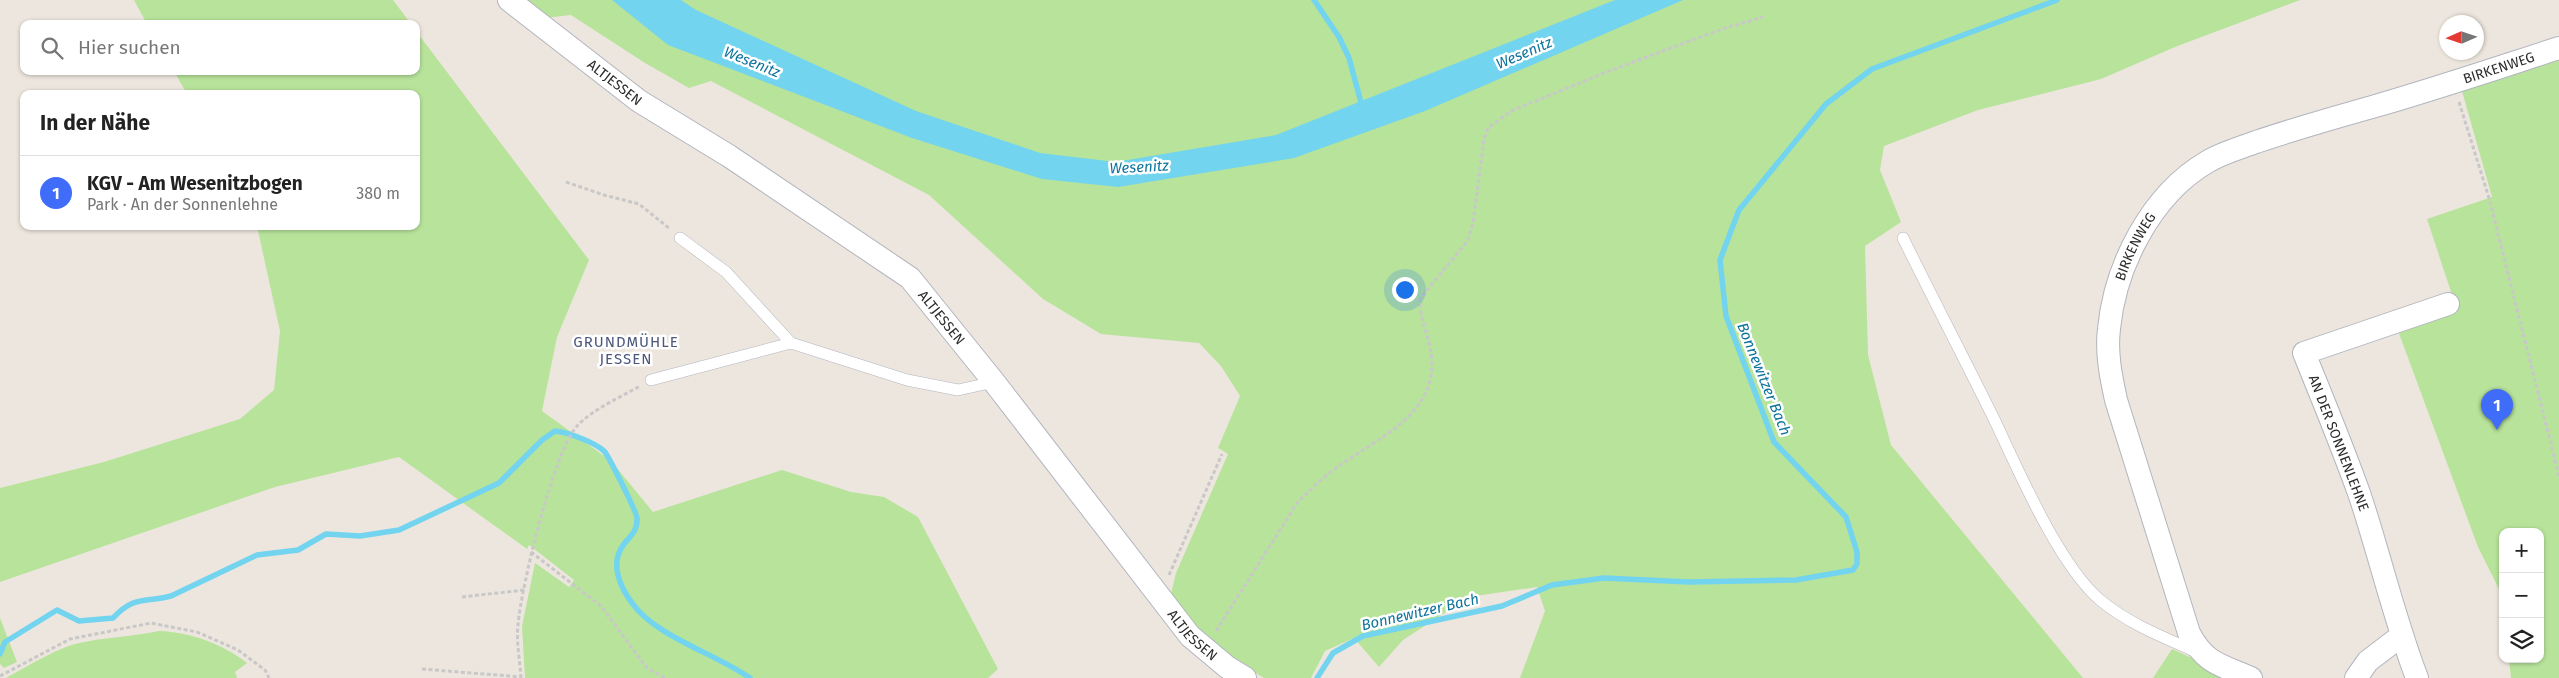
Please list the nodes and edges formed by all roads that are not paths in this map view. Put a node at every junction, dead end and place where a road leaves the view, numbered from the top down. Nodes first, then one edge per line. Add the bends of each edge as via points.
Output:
1 (509, 0) edge
2 (2559, 48) edge
3 (680, 238) road end
4 (1903, 238) dead end
5 (2448, 304) dead end
6 (791, 343) junction
7 (651, 380) road end
8 (994, 382) junction
9 (2401, 636) junction
10 (2201, 653) junction
11 (1245, 678) edge
12 (2251, 678) edge
13 (2356, 678) edge
14 (2417, 678) edge

1 - 8 street, ALTJESSEN via 639,101 728,156 910,278
2 - 10 street, BIRKENWEG via 2281,134 2208,162 2187,176 2168,195 2137,238 2115,297 2109,330 2109,364 2116,400 2182,616
3 - 6 lane via 726,272
4 - 10 lane via 2027,488 2082,582 2122,617
5 - 9 street, AN DER SONNENLEHNE via 2304,353 2359,494 2393,600
6 - 7 lane
6 - 8 lane via 907,380 958,390
8 - 11 street, ALTJESSEN via 1190,636
9 - 13 street via 2368,661
9 - 14 street, AN DER SONNENLEHNE
10 - 12 street via 2209,660

